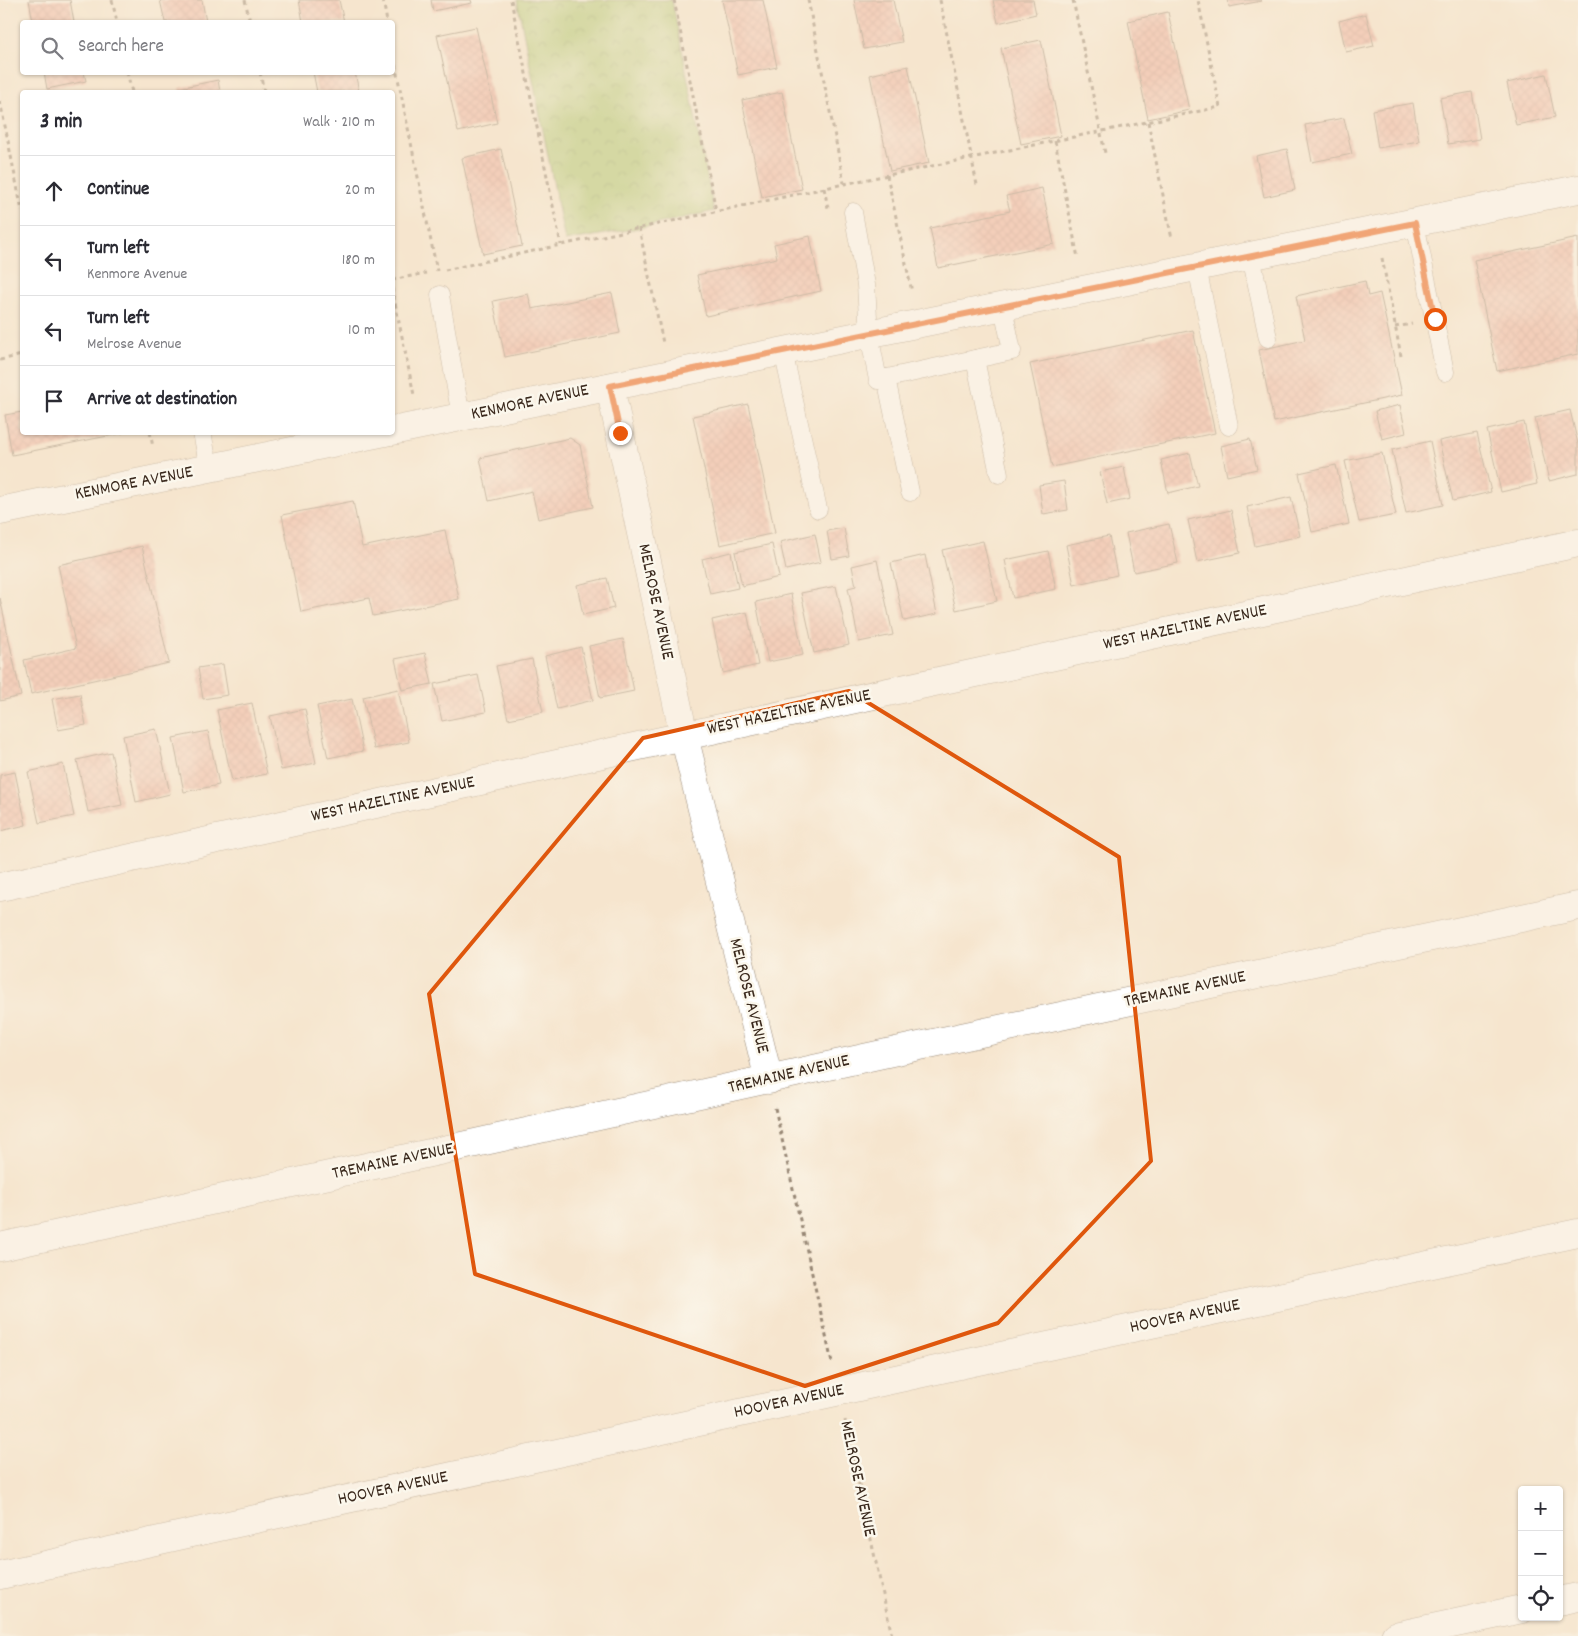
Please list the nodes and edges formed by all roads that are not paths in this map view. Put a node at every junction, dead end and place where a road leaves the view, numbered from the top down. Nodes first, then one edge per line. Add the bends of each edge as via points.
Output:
1 (1578, 189) edge
2 (853, 212) dead end
3 (1415, 223) junction
4 (1251, 256) junction
5 (1197, 267) junction
6 (440, 295) dead end
7 (1003, 306) junction
8 (869, 334) junction
9 (1268, 338) dead end
10 (784, 351) junction
11 (975, 359) junction
12 (1445, 372) dead end
13 (886, 378) junction
14 (610, 386) junction
15 (461, 417) junction
16 (1229, 426) dead end
17 (395, 430) edge
18 (203, 435) edge
19 (371, 435) edge
20 (209, 469) junction
21 (999, 474) dead end
22 (910, 492) dead end
23 (818, 509) dead end
24 (0, 511) edge
25 (1578, 543) edge
26 (684, 736) junction
27 (0, 887) edge
28 (1578, 906) edge
29 (769, 1080) junction
30 (1578, 1233) edge
31 (0, 1247) edge
32 (0, 1575) edge
33 (1578, 1597) edge
34 (1563, 1600) edge
35 (1518, 1610) edge
36 (1395, 1636) edge

1 - 3 street, KENMORE AVENUE
2 - 8 lane via 866,285
3 - 4 street, KENMORE AVENUE
3 - 12 lane
4 - 5 street, KENMORE AVENUE
4 - 9 lane
5 - 7 street, KENMORE AVENUE
5 - 16 lane
6 - 15 lane
7 - 8 street, KENMORE AVENUE
7 - 11 lane via 1012,351
8 - 10 street, KENMORE AVENUE
8 - 13 lane via 878,380
10 - 14 street, KENMORE AVENUE
10 - 23 lane
11 - 13 lane
11 - 21 lane
13 - 22 lane
14 - 15 street, KENMORE AVENUE
14 - 26 street, MELROSE AVENUE
15 - 17 street, KENMORE AVENUE
18 - 20 lane
19 - 20 street, KENMORE AVENUE
20 - 24 street, KENMORE AVENUE
25 - 26 street, WEST HAZELTINE AVENUE
26 - 27 street, WEST HAZELTINE AVENUE
26 - 29 street, MELROSE AVENUE
28 - 29 street, TREMAINE AVENUE
29 - 31 street, TREMAINE AVENUE
30 - 32 street, HOOVER AVENUE
33 - 34 street
35 - 36 street

